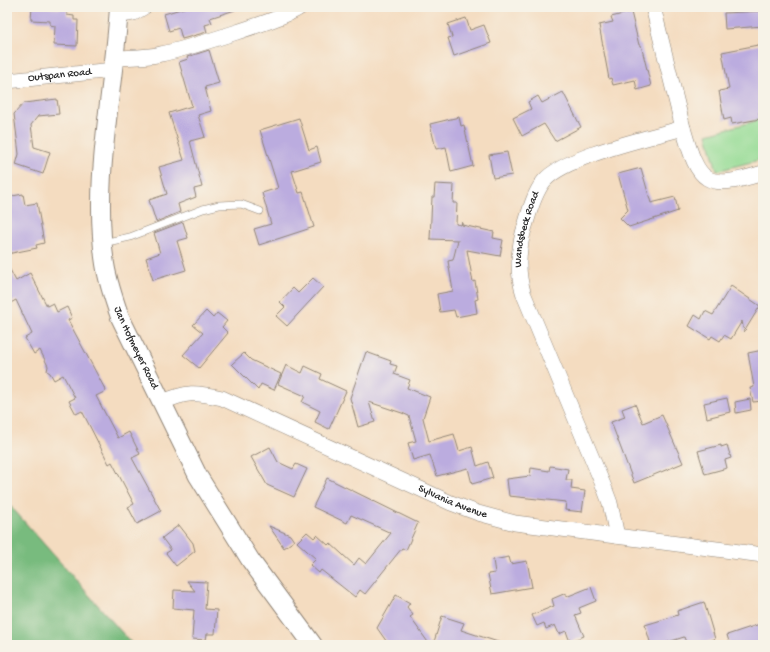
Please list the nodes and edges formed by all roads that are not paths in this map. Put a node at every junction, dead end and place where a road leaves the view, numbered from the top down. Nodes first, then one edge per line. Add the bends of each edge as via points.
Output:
1 (144, 7) edge
2 (300, 7) edge
3 (653, 7) edge
4 (119, 12) edge
5 (114, 64) junction
6 (7, 81) edge
7 (683, 128) junction
8 (763, 173) edge
9 (260, 210) dead end
10 (102, 243) junction
11 (161, 403) junction
12 (617, 536) junction
13 (763, 555) edge
14 (313, 645) edge

1 - 4 street via 134,13
2 - 5 street, Outspan Road via 294,12 250,27 160,54
3 - 7 street
4 - 5 street, Jan Hofmeyer Road
5 - 6 street, Outspan Road
5 - 10 street, Jan Hofmeyer Road via 101,181
7 - 8 street via 697,169 708,180 725,182
7 - 12 street, Wandsbeck Road via 579,158 555,171 544,181 531,206 519,251 518,266 524,295 604,487
9 - 10 lane via 241,204 219,205 130,237
10 - 11 street, Jan Hofmeyer Road via 111,289 120,317
11 - 12 street, Sylvania Avenue via 187,393 222,398 478,514 515,523
11 - 14 street, Jan Hofmeyer Road via 221,515
12 - 13 street, Sylvania Avenue

